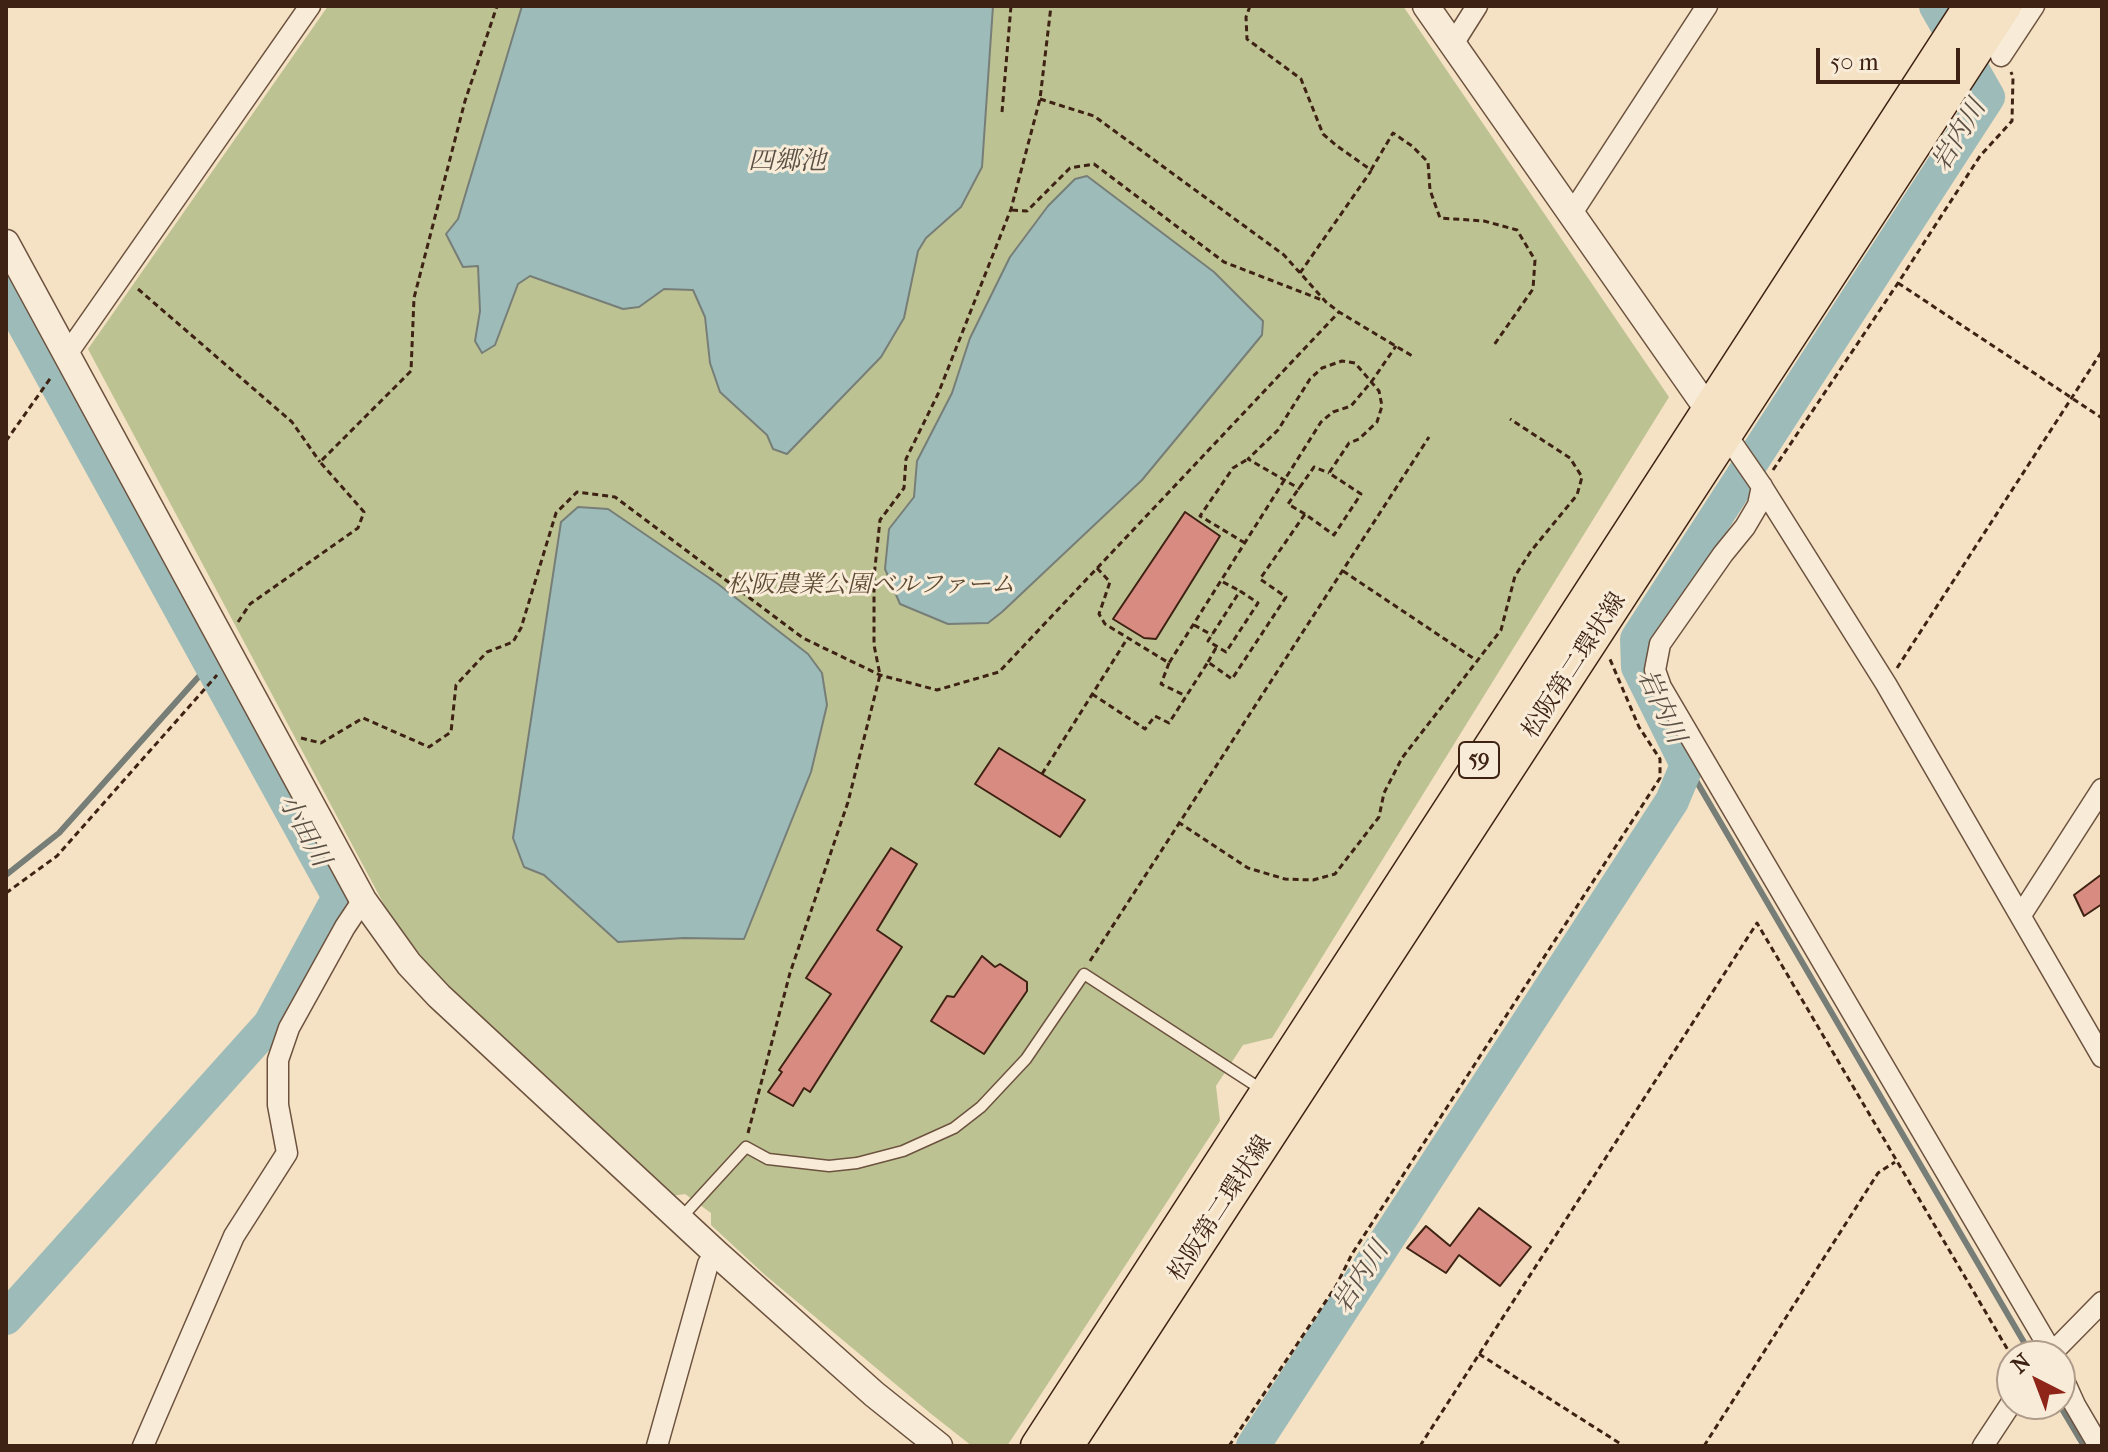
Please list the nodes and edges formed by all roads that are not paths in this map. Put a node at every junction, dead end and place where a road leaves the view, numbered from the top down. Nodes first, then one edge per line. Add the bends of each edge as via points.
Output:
1 (310, 6) edge
2 (1426, 6) edge
3 (1477, 6) edge
4 (1707, 6) edge
5 (1970, 6) edge
6 (2005, 6) edge
7 (2034, 6) edge
8 (1453, 44) junction
9 (1994, 44) junction
10 (1936, 84) junction
11 (1572, 213) junction
12 (6, 243) edge
13 (67, 354) junction
14 (1707, 408) junction
15 (1732, 444) junction
16 (1762, 486) junction
17 (2102, 789) edge
18 (363, 900) junction
19 (2021, 915) junction
20 (2102, 1057) edge
21 (1264, 1091) junction
22 (680, 1219) junction
23 (716, 1253) junction
24 (2102, 1302) edge
25 (2043, 1340) edge
26 (2070, 1340) edge
27 (2076, 1407) edge
28 (2000, 1420) edge
29 (143, 1446) edge
30 (657, 1446) edge
31 (939, 1446) edge
32 (1037, 1446) edge
33 (1067, 1446) edge
34 (1983, 1446) edge
35 (2099, 1446) edge

1 - 13 street
2 - 8 street
3 - 8 street
4 - 11 street
5 - 10 main road, 松阪第二環状線 / 59
6 - 9 main road, 松阪第二環状線 / 59
7 - 9 street
8 - 11 street
9 - 10 main road, 松阪第二環状線 / 59
10 - 14 main road, 松阪第二環状線 / 59
10 - 15 main road, 松阪第二環状線 / 59
11 - 14 street
12 - 13 street
13 - 18 street
14 - 15 street
14 - 21 main road, 松阪第二環状線 / 59
15 - 16 street
15 - 33 main road, 松阪第二環状線 / 59 via 1594,638
16 - 19 street
16 - 25 street via 1745,527 1660,644 1655,670
17 - 19 street
18 - 22 street via 439,996
18 - 29 street via 289,1028 278,1060 278,1105 287,1153 234,1236
19 - 20 street
21 - 22 lane via 1084,974 1026,1059 954,1128 903,1151 829,1166 768,1159 746,1147
21 - 32 main road, 松阪第二環状線 / 59
22 - 23 street
23 - 30 street via 708,1264
23 - 31 street
24 - 26 street
27 - 35 street
28 - 34 street

